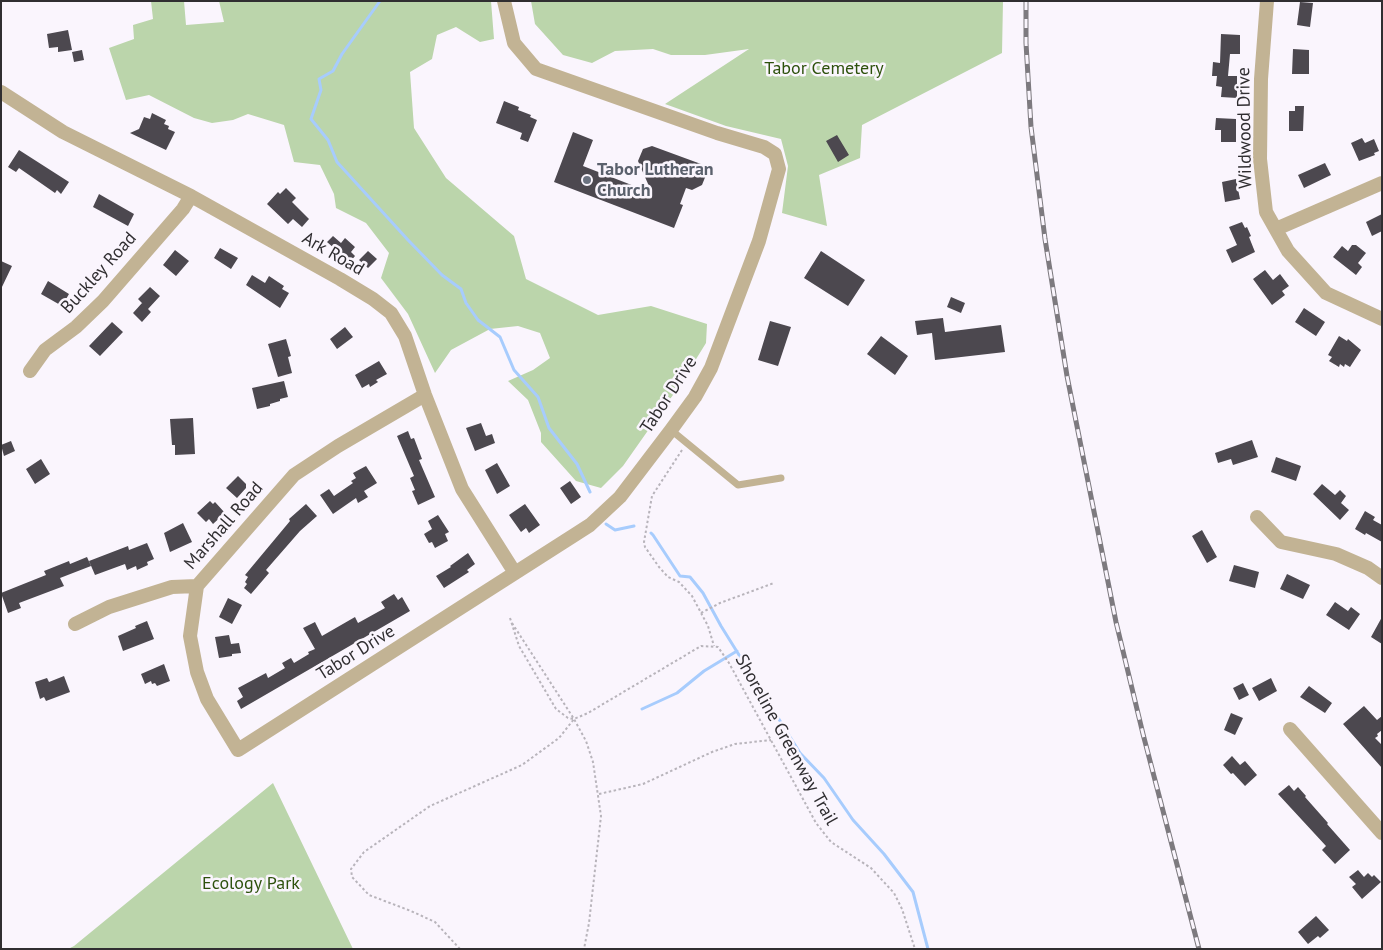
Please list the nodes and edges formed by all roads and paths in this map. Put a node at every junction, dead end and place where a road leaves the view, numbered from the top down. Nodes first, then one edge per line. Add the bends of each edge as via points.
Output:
1 (504, 1) edge
2 (1267, 1) edge
3 (1, 92) edge
4 (1382, 184) edge
5 (192, 196) junction
6 (1276, 229) junction
7 (1382, 319) edge
8 (30, 371) dead end
9 (425, 395) junction
10 (671, 430) junction
11 (687, 442) junction
12 (781, 478) dead end
13 (1257, 517) dead end
14 (515, 573) junction
15 (1382, 578) edge
16 (774, 583) dead end
17 (197, 586) junction
18 (701, 613) junction
19 (75, 624) dead end
20 (714, 646) junction
21 (574, 719) junction
22 (1290, 729) dead end
23 (771, 740) junction
24 (238, 750) joint
25 (599, 794) junction
26 (1382, 833) edge
27 (460, 949) edge
28 (584, 949) edge
29 (915, 949) edge

1 - 10 street, Tabor Drive via 514,43 536,69 764,147 775,154 779,169 758,241 711,368
2 - 6 street, Wildwood Drive via 1261,79 1260,159 1266,212
3 - 5 street, Ark Road via 64,132
4 - 6 street
5 - 8 street, Buckley Road via 103,301 76,328 46,350
5 - 9 street, Ark Road via 386,308 405,336
6 - 7 street, Wildwood Drive via 1288,251 1326,293
9 - 14 street, Ark Road via 462,489
9 - 17 street, Marshall Road via 294,475
10 - 11 lane
10 - 14 street, Tabor Drive via 620,497 590,525
11 - 12 lane via 738,485
11 - 18 path via 652,496 644,542 668,577 679,582 692,596
13 - 15 street via 1281,542 1336,554
14 - 24 street, Tabor Drive
16 - 18 path
17 - 19 street via 172,587 109,607
17 - 24 street, Marshall Road via 190,636 197,672 207,699
18 - 20 path
20 - 21 path, Shoreline Greenway Trail via 693,650
20 - 23 path, Shoreline Greenway Trail via 729,663
21 - 21 path via 510,618 519,646 552,702 562,714
21 - 25 path via 593,762
21 - 27 path via 559,738 522,765 430,806 364,852 351,869 352,877 369,895 435,922
22 - 26 street
23 - 25 path via 735,744 643,784
23 - 29 path, Shoreline Greenway Trail via 825,835 871,868 894,893
25 - 28 path via 601,816

